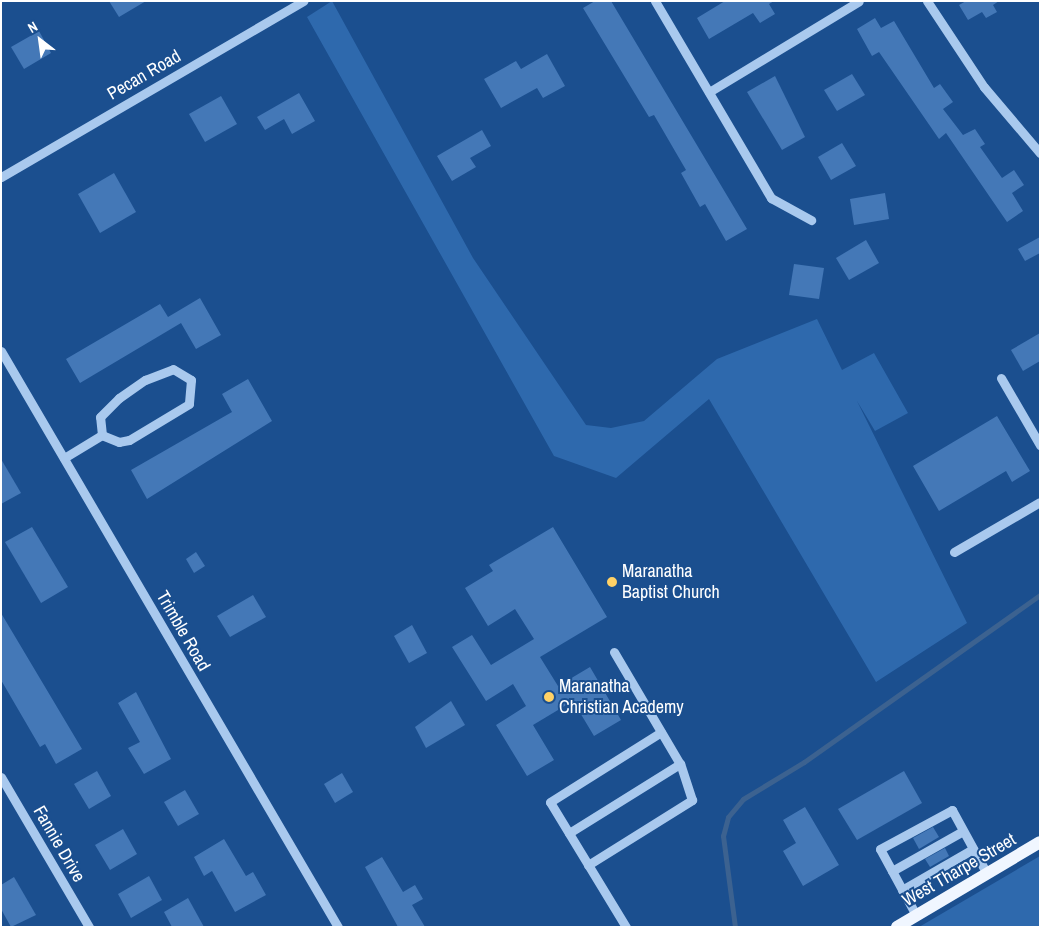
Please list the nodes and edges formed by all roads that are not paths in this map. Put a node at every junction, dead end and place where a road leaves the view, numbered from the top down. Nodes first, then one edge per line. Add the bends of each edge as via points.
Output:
1 (303, 1) edge
2 (655, 1) edge
3 (859, 1) edge
4 (926, 1) edge
5 (709, 92) junction
6 (1040, 154) edge
7 (1, 177) edge
8 (811, 220) dead end
9 (1, 351) edge
10 (1001, 378) dead end
11 (102, 435) junction
12 (1040, 445) edge
13 (64, 458) junction
14 (1040, 502) edge
15 (954, 552) dead end
16 (614, 652) dead end
17 (661, 732) junction
18 (680, 764) junction
19 (1, 777) edge
20 (963, 831) junction
21 (569, 833) junction
22 (1040, 842) edge
23 (973, 849) junction
24 (588, 865) junction
25 (892, 871) junction
26 (987, 874) junction
27 (902, 890) junction
28 (916, 915) junction
29 (89, 927) edge
30 (338, 927) edge
31 (626, 927) edge
32 (896, 927) edge

1 - 7 street, Pecan Road
2 - 5 street
3 - 5 street
4 - 6 street via 984,87
5 - 8 street via 772,198
9 - 13 street, Trimble Road
10 - 12 street
11 - 11 street via 119,442 129,440 182,410 193,395 191,380 173,369 145,380 103,413
11 - 13 street
13 - 30 street, Trimble Road
14 - 15 street
16 - 17 street
17 - 18 street
17 - 21 street via 550,802
18 - 21 street
18 - 24 street via 692,800
19 - 29 street, Fannie Drive
20 - 23 street
20 - 25 street
20 - 25 street via 952,810 880,849
21 - 24 street
22 - 26 main road, West Tharpe Street
23 - 26 street
23 - 27 street
24 - 31 street
25 - 27 street
26 - 28 main road, West Tharpe Street
27 - 28 street
28 - 32 main road, West Tharpe Street

